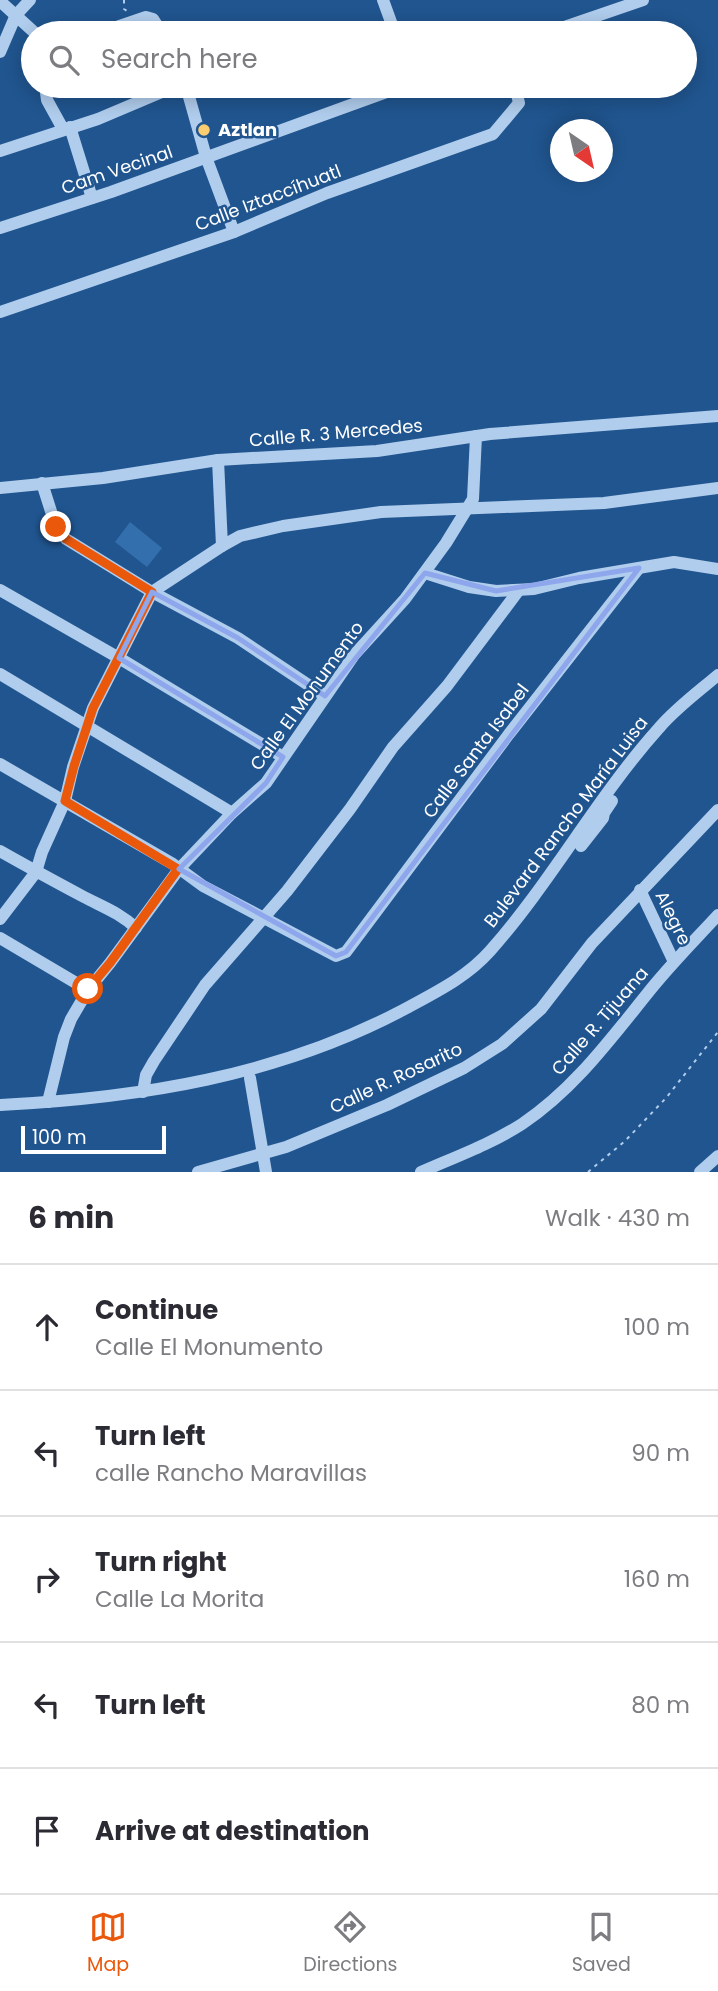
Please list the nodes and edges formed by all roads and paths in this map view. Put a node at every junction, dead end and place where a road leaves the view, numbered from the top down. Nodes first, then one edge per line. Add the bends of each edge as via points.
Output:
1 (30, 0) edge
2 (383, 0) edge
3 (643, 0) edge
4 (0, 1) edge
5 (16, 15) junction
6 (22, 21) edge
7 (134, 21) edge
8 (154, 21) edge
9 (391, 21) edge
10 (582, 21) edge
11 (0, 52) edge
12 (47, 98) edge
13 (148, 98) edge
14 (189, 98) edge
15 (370, 98) edge
16 (518, 98) edge
17 (66, 128) junction
18 (0, 151) edge
19 (206, 157) junction
20 (92, 198) junction
21 (0, 228) edge
22 (234, 232) junction
23 (0, 312) edge
24 (718, 416) edge
25 (476, 436) junction
26 (218, 460) junction
27 (42, 483) junction
28 (0, 488) edge
29 (718, 488) edge
30 (468, 509) junction
31 (222, 546) junction
32 (639, 568) junction
33 (718, 569) edge
34 (425, 572) junction
35 (0, 590) edge
36 (519, 590) junction
37 (152, 592) junction
38 (119, 658) junction
39 (0, 674) edge
40 (718, 675) edge
41 (718, 685) edge
42 (325, 696) junction
43 (86, 726) junction
44 (283, 757) junction
45 (0, 764) edge
46 (65, 801) junction
47 (718, 810) edge
48 (232, 813) junction
49 (0, 851) edge
50 (178, 869) junction
51 (36, 872) junction
52 (639, 890) junction
53 (718, 915) edge
54 (263, 916) junction
55 (0, 919) edge
56 (136, 928) junction
57 (0, 938) edge
58 (674, 962) junction
59 (88, 989) junction
60 (718, 1032) edge
61 (250, 1078) junction
62 (143, 1092) junction
63 (48, 1102) junction
64 (0, 1105) edge
65 (0, 1112) edge
66 (264, 1154) junction
67 (718, 1156) edge
68 (198, 1172) edge
69 (266, 1172) edge
70 (421, 1172) edge
71 (588, 1172) edge
72 (700, 1172) edge

1 - 5 street
2 - 9 street
3 - 10 street
4 - 5 street
5 - 6 street
5 - 11 street
7 - 8 street via 146,17
12 - 17 street
13 - 17 street
14 - 19 street
15 - 19 street, Cam Vecinal
16 - 22 street, Calle Iztaccíhuatl via 519,103 494,134 327,193
17 - 18 street
17 - 20 street
19 - 20 street, Cam Vecinal
19 - 22 street
20 - 21 street, Cam Vecinal
22 - 23 street, Calle Iztaccíhuatl
24 - 25 street, Calle R. 3 Mercedes
25 - 26 street, Calle R. 3 Mercedes via 377,451
25 - 30 street, Calle El Monumento via 473,499
26 - 27 street, Calle R. 3 Mercedes
26 - 31 street
27 - 28 street, Calle R. 3 Mercedes
27 - 37 street via 56,527 66,539
29 - 30 street via 604,503
30 - 31 street via 381,512 284,526 240,536
30 - 34 street, Calle El Monumento
31 - 37 street
32 - 33 street via 674,562
32 - 36 street
32 - 54 street, Calle Santa Isabel via 341,956
34 - 36 street via 470,587
34 - 42 street, Calle El Monumento
35 - 38 street
36 - 54 street
37 - 38 street
37 - 42 street via 238,638
38 - 43 street
38 - 44 street
39 - 43 street
40 - 62 street, Bulevard Rancho María Luisa via 659,728 534,899 488,954 450,984 320,1048 221,1078
41 - 61 street via 652,746 546,895 470,979 360,1040
42 - 44 street, Calle El Monumento
43 - 46 street
43 - 48 street
44 - 48 street, Calle El Monumento via 266,783
45 - 46 street
46 - 50 street
46 - 51 street
47 - 52 street, Calle R. Rosarito
48 - 50 street, Calle El Monumento
49 - 51 street
50 - 54 street
50 - 56 street, Calle El Monumento
51 - 55 street
51 - 56 street via 107,906
52 - 58 street, Alegre
52 - 66 street, Calle R. Rosarito via 541,1009 502,1044 428,1087
53 - 58 street, Calle R. Tijuana
54 - 62 street via 190,1005 146,1075
56 - 59 street, Calle El Monumento
57 - 59 street
58 - 70 street, Calle R. Tijuana via 582,1074 557,1097 510,1130
59 - 63 street, Calle El Monumento via 64,1037
60 - 71 path via 666,1098
61 - 65 street via 152,1098
61 - 66 street
62 - 63 street, Bulevard Rancho María Luisa
63 - 64 street, Bulevard Rancho María Luisa
66 - 68 street, Calle R. Rosarito
66 - 69 street
67 - 72 street

